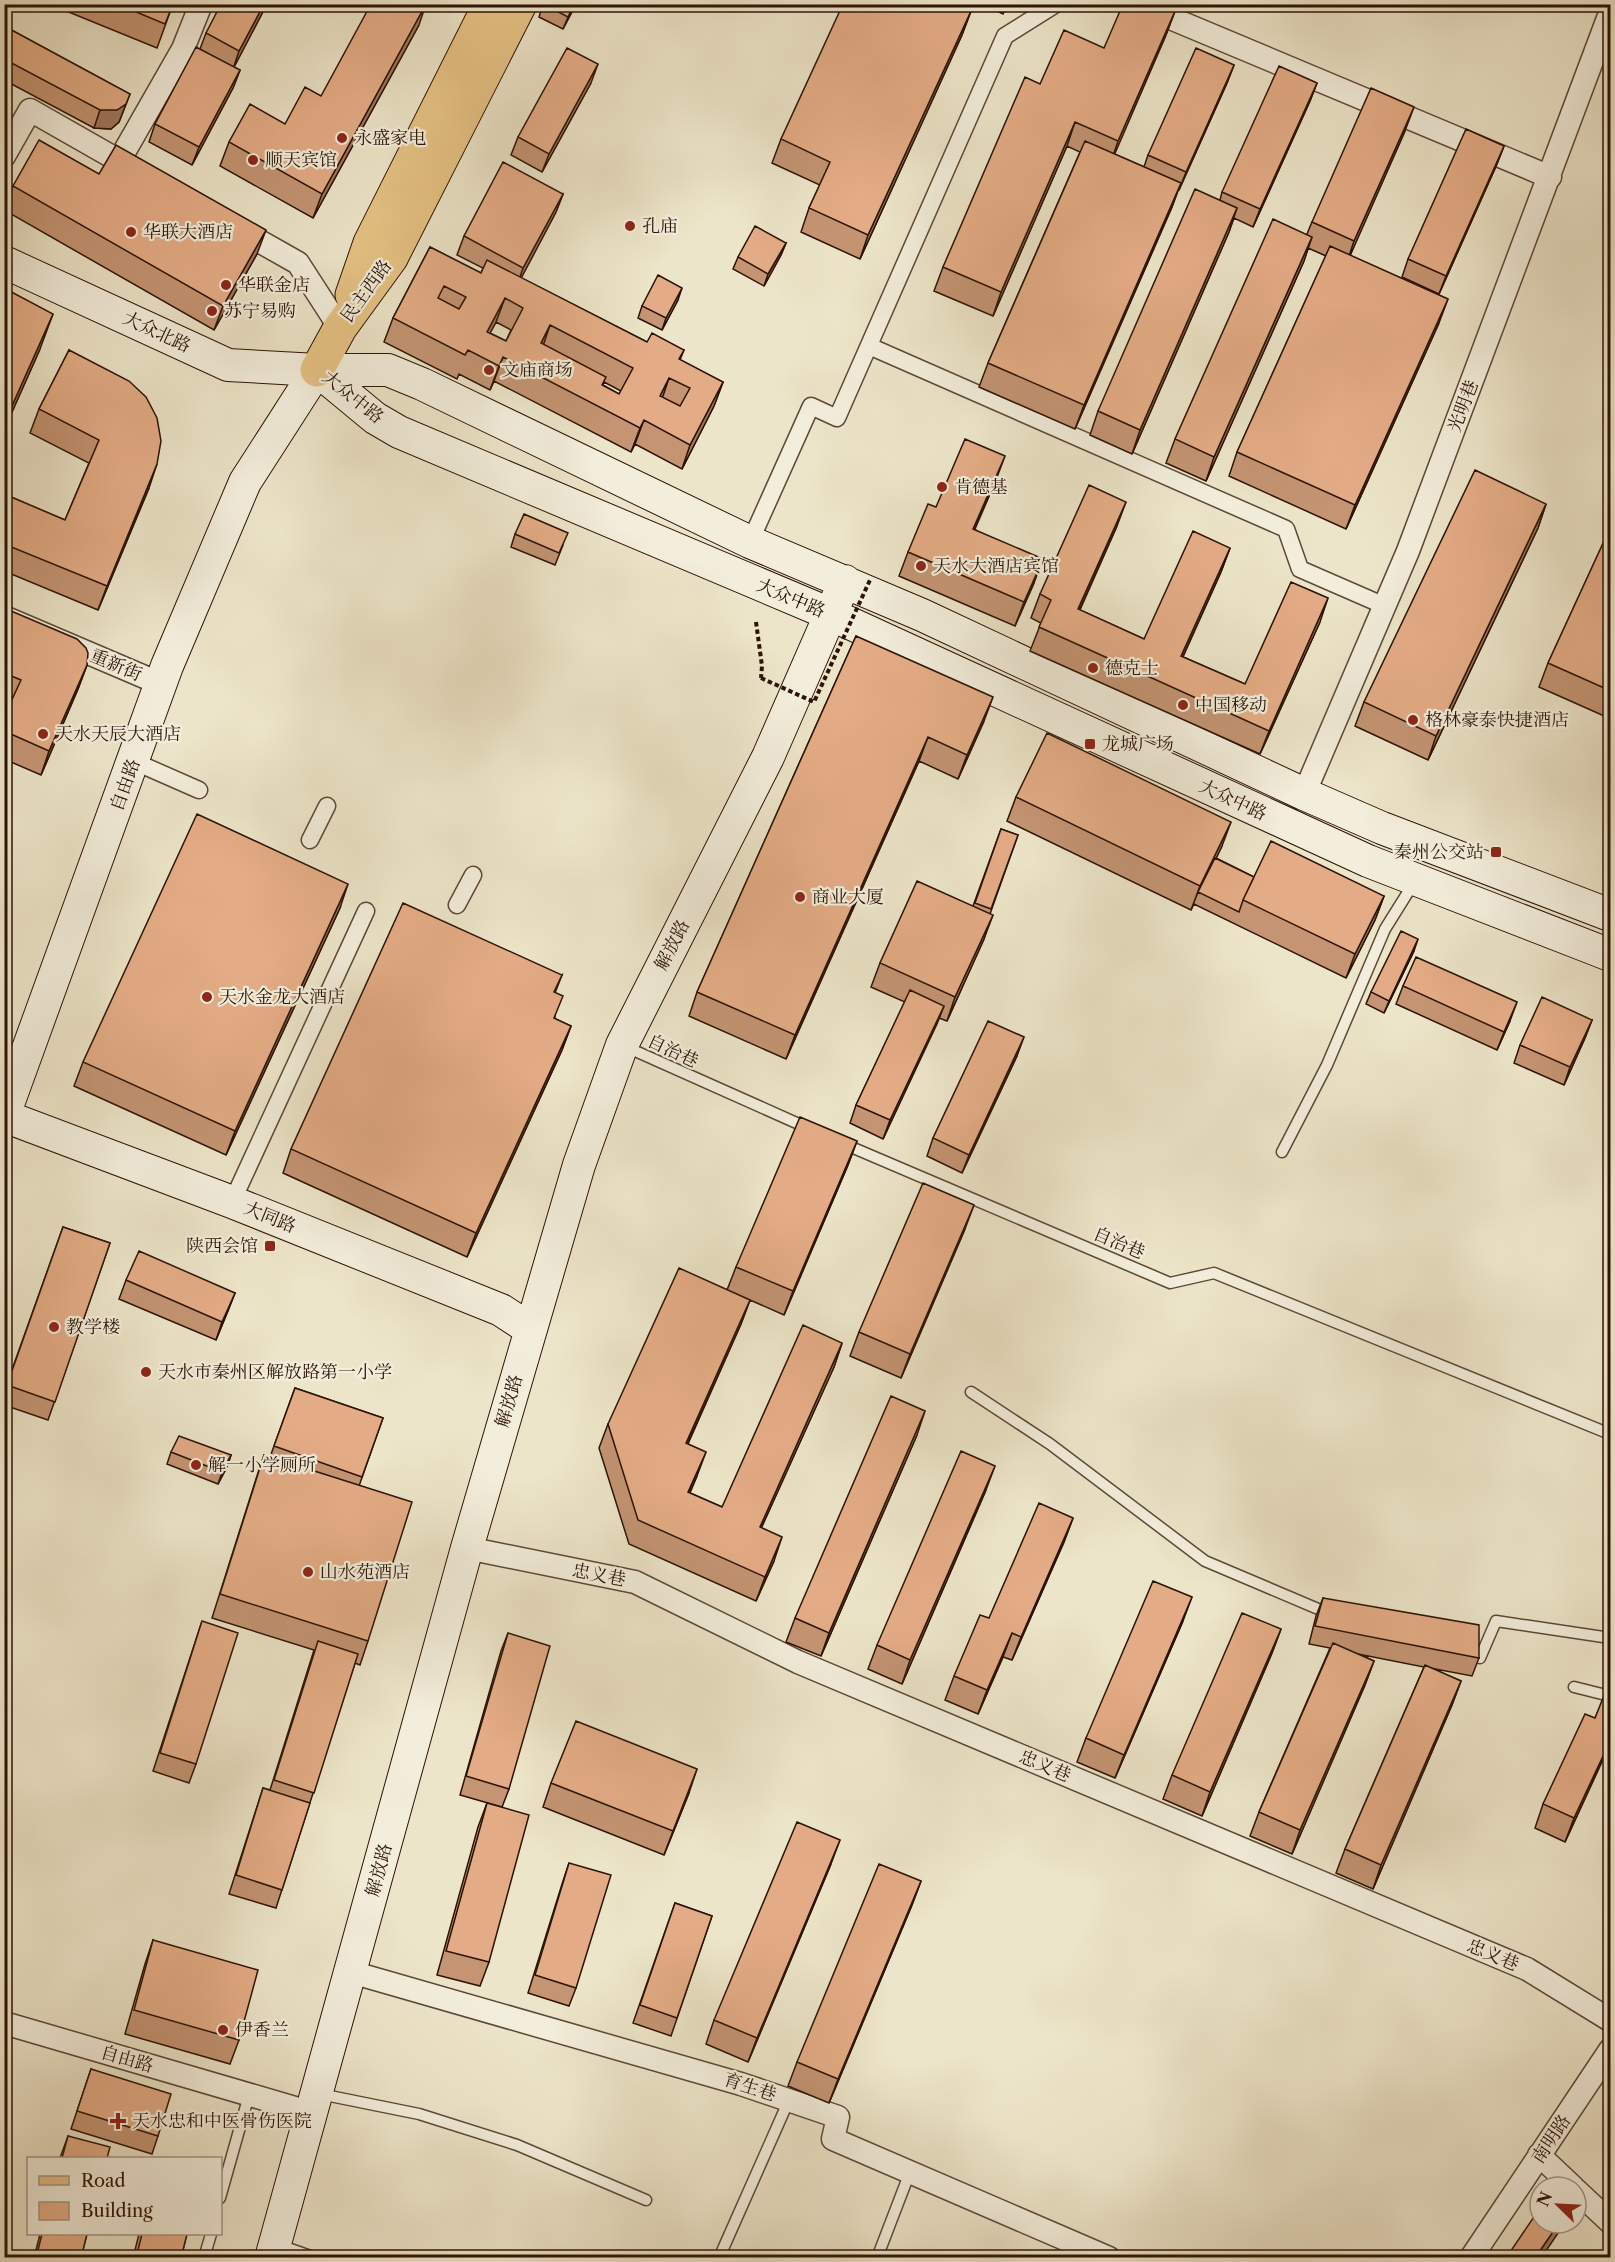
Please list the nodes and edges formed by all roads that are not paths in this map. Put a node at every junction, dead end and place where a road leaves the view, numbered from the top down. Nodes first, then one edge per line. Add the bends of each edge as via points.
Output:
1 (201, 4) edge
2 (490, 4) edge
3 (520, 4) edge
4 (1056, 4) edge
5 (1137, 4) edge
6 (1611, 13) edge
7 (4, 156) edge
8 (119, 161) junction
9 (1550, 177) junction
10 (159, 184) edge
11 (218, 218) edge
12 (4, 262) edge
13 (340, 328) junction
14 (869, 346) junction
15 (317, 370) junction
16 (750, 542) junction
17 (857, 581) junction
18 (1385, 606) junction
19 (830, 614) junction
20 (4, 617) edge
21 (161, 684) junction
22 (133, 761) junction
23 (199, 790) dead end
24 (1304, 794) junction
25 (327, 806) dead end
26 (310, 840) dead end
27 (473, 875) dead end
28 (1415, 881) junction
29 (457, 905) dead end
30 (366, 911) dead end
31 (1611, 915) edge
32 (1611, 955) edge
33 (622, 1045) junction
34 (4, 1115) edge
35 (825, 1136) edge
36 (836, 1140) edge
37 (1282, 1152) dead end
38 (232, 1202) junction
39 (530, 1329) junction
40 (971, 1392) dead end
41 (1611, 1434) edge
42 (467, 1548) junction
43 (1346, 1619) edge
44 (1611, 1638) edge
45 (1458, 1651) edge
46 (1574, 1688) dead end
47 (1611, 1696) edge
48 (351, 1972) junction
49 (1611, 2020) edge
50 (4, 2024) edge
51 (1611, 2050) edge
52 (249, 2095) junction
53 (789, 2100) junction
54 (314, 2104) junction
55 (1539, 2156) junction
56 (910, 2172) junction
57 (1560, 2175) edge
58 (222, 2191) edge
59 (646, 2200) dead end
60 (1588, 2201) edge
61 (1611, 2222) edge
62 (211, 2235) edge
63 (273, 2251) edge
64 (204, 2258) edge
65 (316, 2258) edge
66 (719, 2258) edge
67 (877, 2258) edge
68 (1109, 2258) edge
69 (1471, 2258) edge

1 - 8 street via 183,49
2 - 13 main road, 民主西路 via 370,243
3 - 13 main road, 民主西路 via 391,258
4 - 14 street via 1005,36
5 - 9 street
6 - 9 street, 光明巷
7 - 8 street via 30,110
8 - 10 street
9 - 18 street, 光明巷
11 - 13 street via 298,263
12 - 15 main road, 大众北路 via 228,365
13 - 15 main road
14 - 16 street via 837,418 811,406
14 - 18 street via 1286,529 1300,568
15 - 16 main road, 大众中路 via 388,370
15 - 19 main road, 大众中路 via 375,418 399,432
15 - 21 main road, 自由路 via 245,482
16 - 17 main road, 大众中路
17 - 19 main road, 解放路
17 - 24 main road, 大众中路
18 - 24 street, 光明巷
19 - 28 main road, 大众中路
19 - 33 main road, 解放路 via 768,757
20 - 21 street, 重新街
21 - 22 main road, 自由路
22 - 23 street
22 - 34 main road, 自由路
24 - 31 main road, 大众中路 via 1382,828
25 - 26 street
27 - 29 street
28 - 32 main road, 大众中路
28 - 37 lane via 1385,929 1327,1065
30 - 38 street
33 - 35 lane, 自治巷
33 - 39 main road, 解放路 via 579,1166
34 - 38 main road, 大同路
36 - 41 lane, 自治巷 via 1170,1283 1214,1273
38 - 39 main road, 大同路 via 501,1310
39 - 42 main road, 解放路
40 - 43 lane via 1050,1444 1205,1561
42 - 48 main road, 解放路
42 - 49 street, 忠义巷 via 635,1582 798,1662 1527,1970
44 - 45 lane via 1496,1621 1480,1658
46 - 47 lane
48 - 53 street, 育生巷
48 - 54 main road, 解放路
50 - 52 street, 自由路
51 - 55 street, 南明路
52 - 54 street, 自由路
52 - 58 lane
53 - 56 street, 育生巷 via 837,2117 833,2139
53 - 66 lane
54 - 59 lane via 419,2114 517,2145
54 - 63 main road, 解放路
55 - 57 street
55 - 69 street, 南明路
56 - 67 lane
56 - 68 street, 育生巷
60 - 61 street
62 - 64 lane
63 - 65 lane

